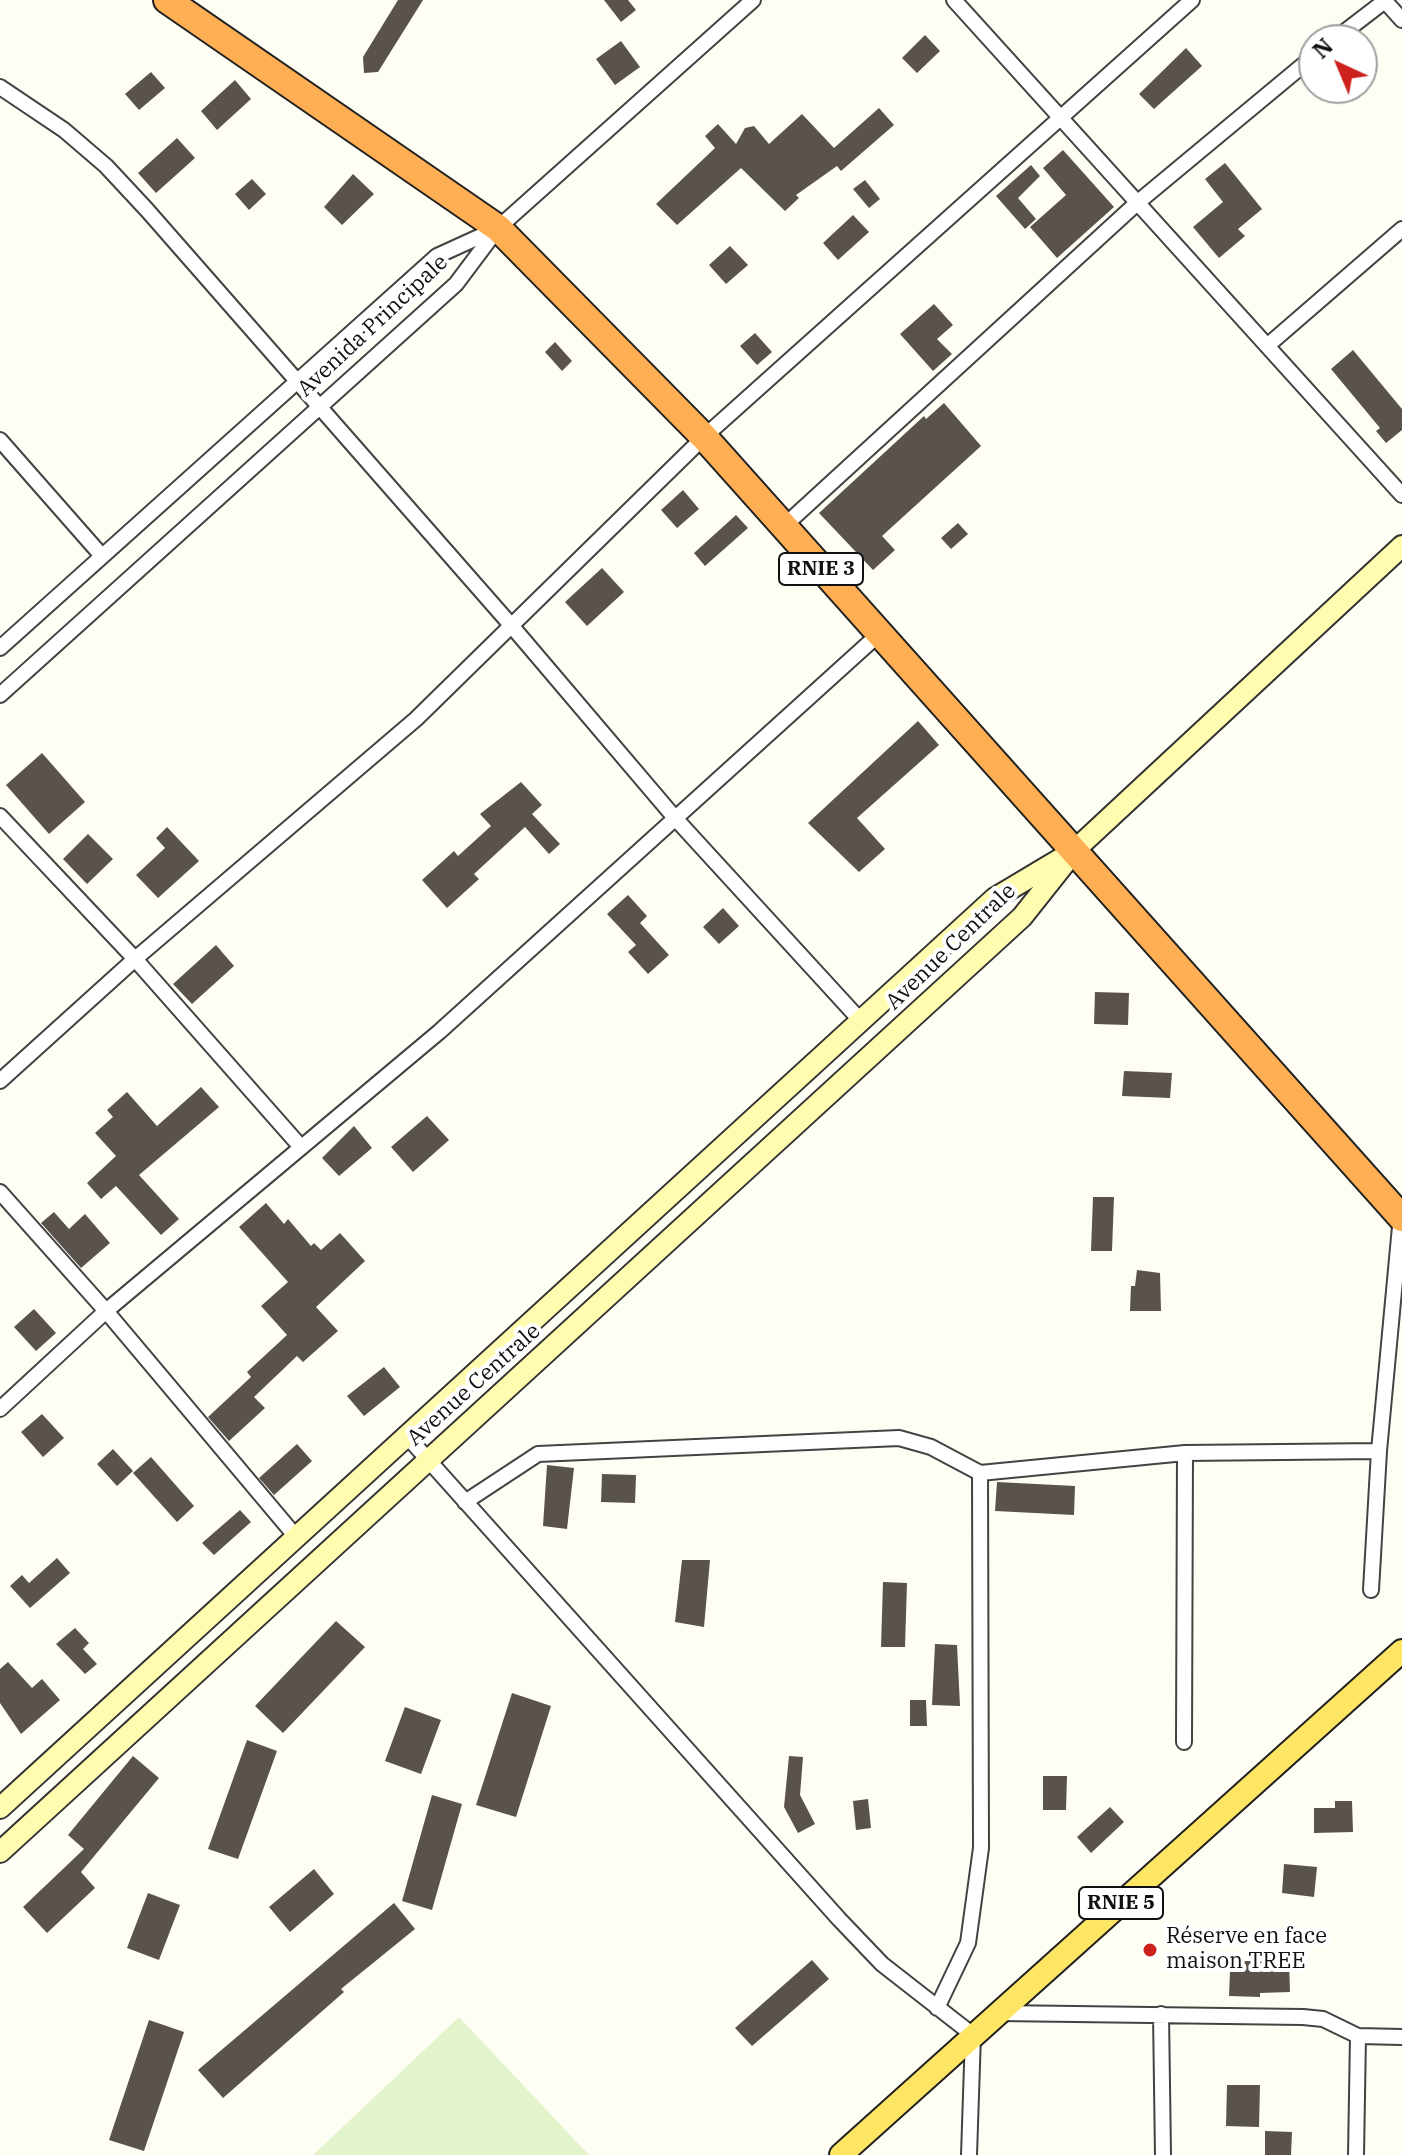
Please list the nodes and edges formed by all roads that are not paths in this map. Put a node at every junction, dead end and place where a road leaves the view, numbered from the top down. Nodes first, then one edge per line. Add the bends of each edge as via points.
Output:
1 (167, 0) edge
2 (753, 0) edge
3 (954, 0) edge
4 (1192, 0) edge
5 (1385, 0) edge
6 (1402, 20) edge
7 (1354, 24) edge
8 (1298, 69) edge
9 (0, 87) edge
10 (1059, 116) junction
11 (1137, 203) junction
12 (498, 228) junction
13 (1402, 229) edge
14 (1267, 346) junction
15 (298, 380) junction
16 (321, 406) junction
17 (704, 437) junction
18 (0, 440) edge
19 (1402, 495) edge
20 (783, 527) junction
21 (1402, 546) edge
22 (102, 556) junction
23 (510, 624) junction
24 (879, 634) junction
25 (0, 648) edge
26 (0, 695) edge
27 (0, 816) edge
28 (675, 818) junction
29 (1076, 849) junction
30 (135, 959) junction
31 (860, 1020) junction
32 (0, 1081) edge
33 (300, 1146) junction
34 (0, 1192) edge
35 (1401, 1217) edge
36 (106, 1311) junction
37 (0, 1409) edge
38 (405, 1434) junction
39 (1379, 1451) junction
40 (1185, 1453) junction
41 (428, 1459) junction
42 (980, 1473) junction
43 (465, 1502) junction
44 (297, 1538) junction
45 (1371, 1590) dead end
46 (1402, 1651) edge
47 (1184, 1742) dead end
48 (0, 1808) edge
49 (0, 1852) edge
50 (937, 2008) junction
51 (997, 2013) junction
52 (1161, 2014) junction
53 (973, 2035) junction
54 (1358, 2036) junction
55 (1402, 2037) edge
56 (841, 2155) edge
57 (969, 2155) edge
58 (1163, 2155) edge
59 (1356, 2155) edge

1 - 12 highway, RNIE 3
2 - 12 street
3 - 10 street
4 - 10 street
5 - 6 street
5 - 7 street
8 - 11 street
9 - 15 street via 106,166
10 - 11 street
10 - 17 street
11 - 14 street
11 - 20 street
12 - 15 street, Avenida Principale via 437,256
12 - 16 street, Avenida Principale via 456,284
12 - 17 highway, RNIE 3
13 - 14 street
14 - 19 street
15 - 16 street
15 - 22 street, Avenida Principale
16 - 23 street
16 - 26 street, Avenida Principale
17 - 20 highway, RNIE 3
17 - 23 street
18 - 22 street
20 - 24 highway, RNIE 3
21 - 29 street
22 - 25 street, Avenida Principale
23 - 28 street
23 - 30 street via 416,719
24 - 28 street
24 - 29 highway, RNIE 3
27 - 30 street
28 - 31 street
28 - 33 street via 439,1032
29 - 31 street, Avenue Centrale via 995,898
29 - 35 highway, RNIE 3
29 - 41 street, Avenue Centrale via 1022,917
30 - 32 street
30 - 33 street
31 - 38 street, Avenue Centrale
33 - 36 street
34 - 36 street
35 - 39 street
36 - 37 street
36 - 44 street
38 - 41 street
38 - 44 street, Avenue Centrale
39 - 40 street
39 - 45 street
40 - 42 street
40 - 47 street
41 - 43 street
41 - 49 street, Avenue Centrale
42 - 43 street via 931,1447 899,1438 538,1454
42 - 50 street via 981,1848 968,1943
43 - 50 street via 839,1919 882,1964
44 - 48 street, Avenue Centrale
46 - 51 main road, RNIE 5
50 - 53 street
51 - 52 street
51 - 53 main road, RNIE 5
52 - 54 street via 1323,2019
52 - 58 street
53 - 56 main road, RNIE 5
53 - 57 street
54 - 55 street
54 - 59 street

